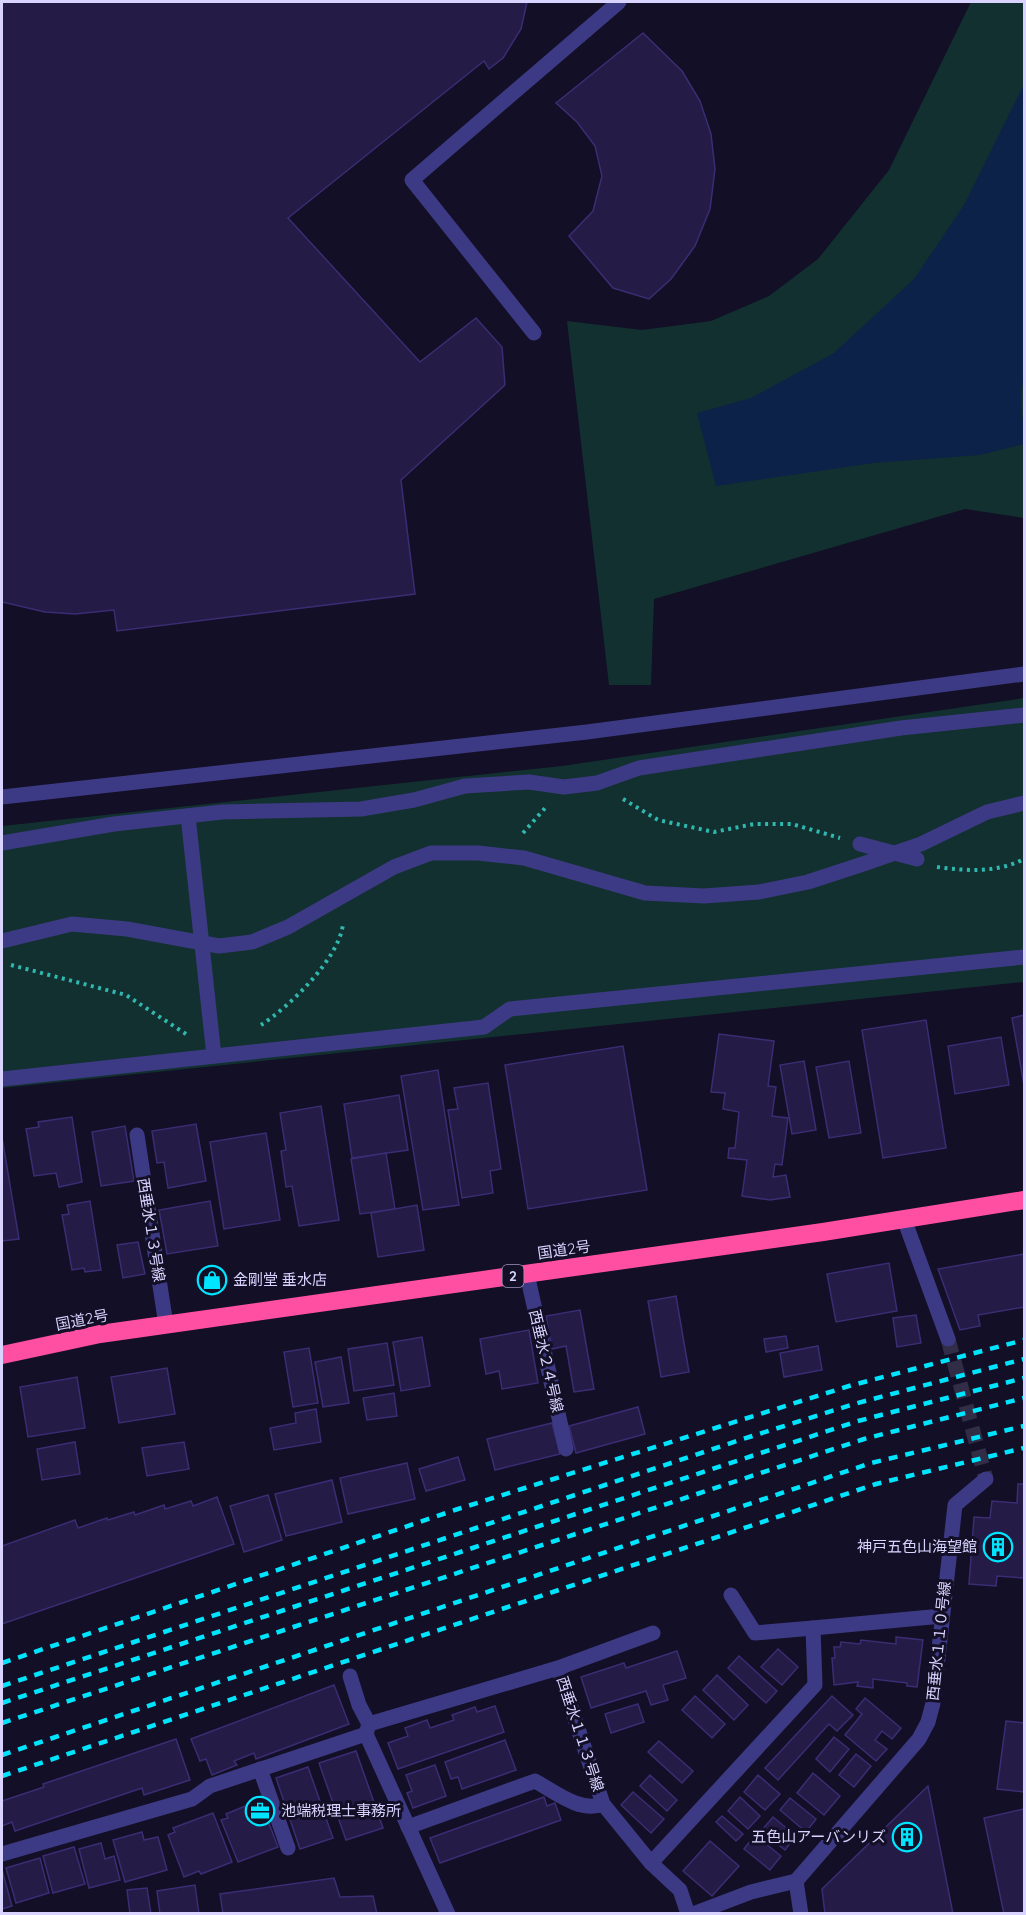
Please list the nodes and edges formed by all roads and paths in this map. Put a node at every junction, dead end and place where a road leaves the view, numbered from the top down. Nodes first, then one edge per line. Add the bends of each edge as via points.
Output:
1 (619, 2) edge
2 (534, 333) dead end
3 (1024, 675) edge
4 (1024, 715) edge
5 (597, 783) junction
6 (564, 786) junction
7 (2, 797) edge
8 (1024, 802) edge
9 (188, 816) junction
10 (520, 836) dead end
11 (2, 843) edge
12 (860, 844) joint
13 (898, 852) junction
14 (917, 859) joint
15 (1024, 859) edge
16 (345, 896) junction
17 (2, 941) edge
18 (201, 942) junction
19 (1024, 957) edge
20 (2, 963) edge
21 (257, 1028) dead end
22 (214, 1056) junction
23 (2, 1078) edge
24 (137, 1135) dead end
25 (1024, 1200) edge
26 (904, 1219) junction
27 (527, 1274) junction
28 (166, 1325) junction
29 (948, 1339) tunnel mouth
30 (2, 1355) edge
31 (566, 1449) dead end
32 (986, 1479) dead end
33 (730, 1594) dead end
34 (942, 1616) junction
35 (813, 1628) junction
36 (653, 1633) dead end
37 (558, 1668) junction
38 (350, 1676) dead end
39 (367, 1729) junction
40 (260, 1769) junction
41 (603, 1804) junction
42 (408, 1827) junction
43 (288, 1848) dead end
44 (2, 1854) edge
45 (651, 1863) junction
46 (796, 1881) junction
47 (448, 1914) edge
48 (688, 1914) edge
49 (693, 1914) edge
50 (801, 1914) edge

1 - 2 street via 412,180
3 - 7 street via 587,732
4 - 5 street via 901,728 639,768
5 - 6 street
5 - 12 path via 658,820 714,832 754,824 792,824
6 - 9 street via 528,782 465,786 361,809
6 - 10 path
8 - 13 street via 987,812
9 - 11 street
9 - 18 street
12 - 13 street
13 - 14 street
13 - 16 street via 808,882 759,892 704,896 645,892 524,858 478,852 431,853 393,867
14 - 15 path via 933,866 967,871 994,869
16 - 18 street via 252,942 219,946
16 - 21 path via 342,932 326,962 298,995
17 - 18 street via 72,924
18 - 22 street
19 - 22 street via 510,1009 484,1027
20 - 22 path via 126,996 157,1013
22 - 23 street
24 - 28 street, 西垂水１３号線
25 - 26 highway, 国道2号 / 2
26 - 27 highway, 国道2号 / 2
26 - 29 street
27 - 28 highway, 国道2号 / 2
27 - 31 street, 西垂水２４号線
28 - 30 highway, 国道2号 / 2 via 100,1334
32 - 34 street, 西垂水１１０号線 via 955,1505
33 - 35 street via 755,1633
34 - 35 street
34 - 46 street, 西垂水１１０号線 via 933,1703 919,1739
35 - 45 street via 815,1685
36 - 37 street
37 - 39 street
37 - 41 street, 西垂水１１３号線
38 - 39 street
39 - 40 street
39 - 42 street
40 - 43 street
40 - 44 street via 210,1786 192,1799
41 - 42 street via 593,1808 580,1805 535,1781
41 - 45 street, 西垂水１１３号線
42 - 47 street
45 - 48 street, 西垂水１１３号線 via 680,1890
46 - 49 street via 750,1892
46 - 50 street

